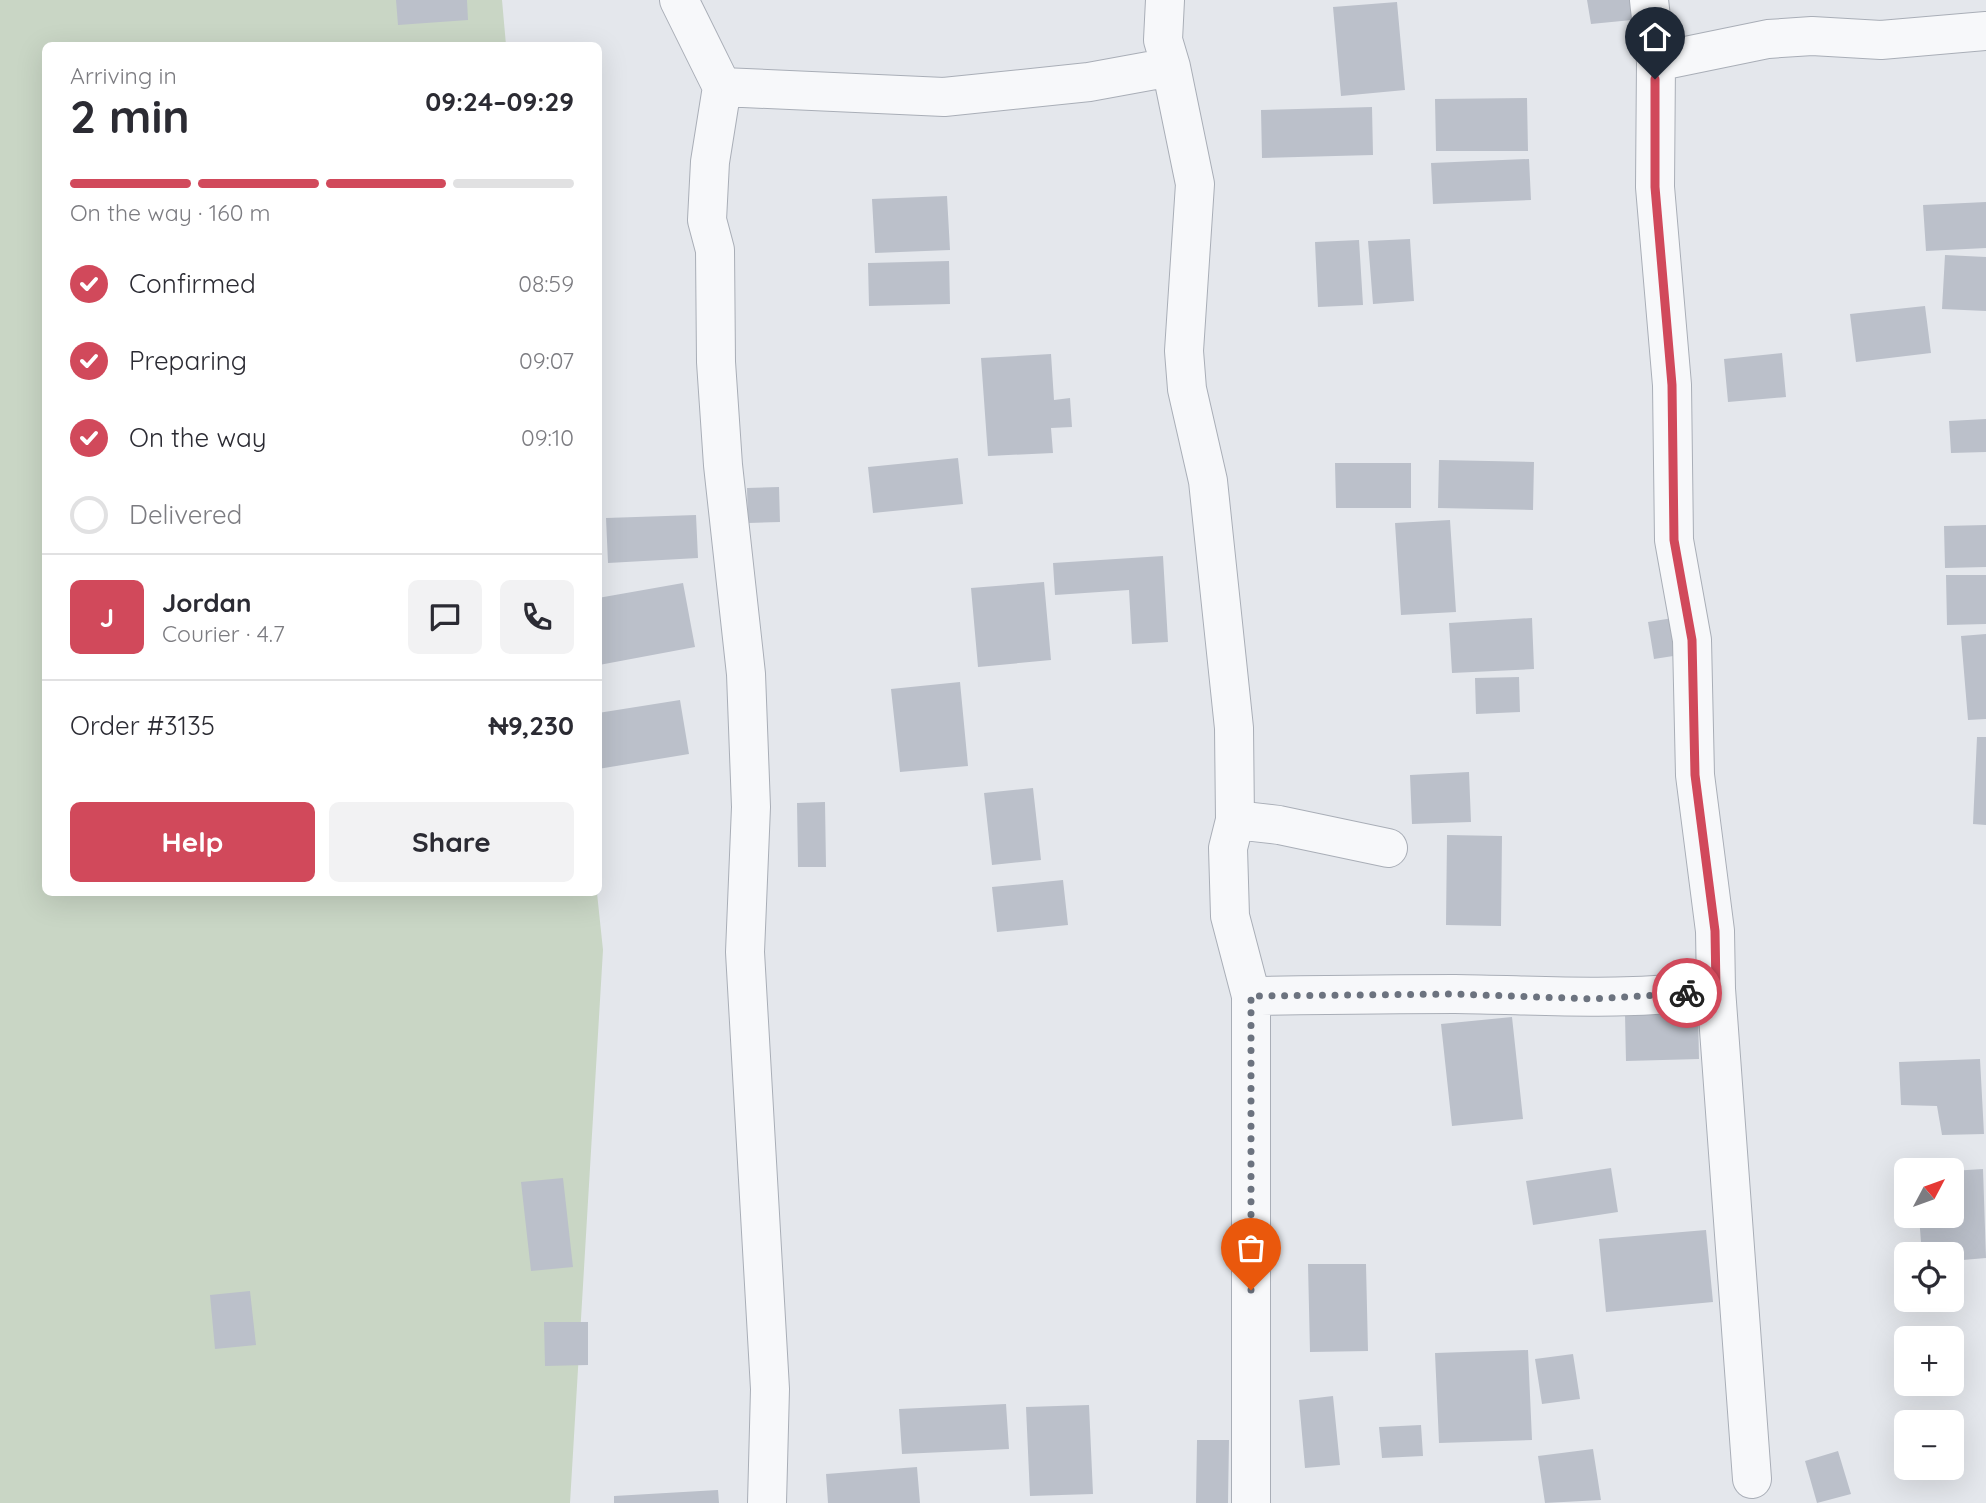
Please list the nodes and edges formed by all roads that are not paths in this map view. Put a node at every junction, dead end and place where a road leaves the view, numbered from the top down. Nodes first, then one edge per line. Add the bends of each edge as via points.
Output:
1 (679, 0) edge
2 (1165, 0) edge
3 (1649, 0) edge
4 (1986, 31) edge
5 (1656, 62) junction
6 (1171, 67) junction
7 (722, 87) junction
8 (1235, 820) junction
9 (1388, 848) dead end
10 (1716, 989) junction
11 (1251, 996) junction
12 (1752, 1479) dead end
13 (767, 1503) edge
14 (1251, 1503) edge

1 - 7 street
2 - 6 street via 1163,40
3 - 5 street
4 - 5 street via 1881,40 1812,36 1768,40
5 - 10 street via 1655,187 1672,385 1674,540 1692,640 1695,775 1715,931
6 - 7 street via 1088,82 944,97
6 - 8 street via 1195,184 1184,351 1187,389 1208,481 1221,590 1234,728
7 - 13 street via 710,162 708,220 715,250 722,452 746,674 751,807 745,952 770,1390
8 - 9 street
8 - 11 street via 1228,848 1230,916
10 - 11 street via 1593,999 1455,994
10 - 12 street
11 - 14 street

